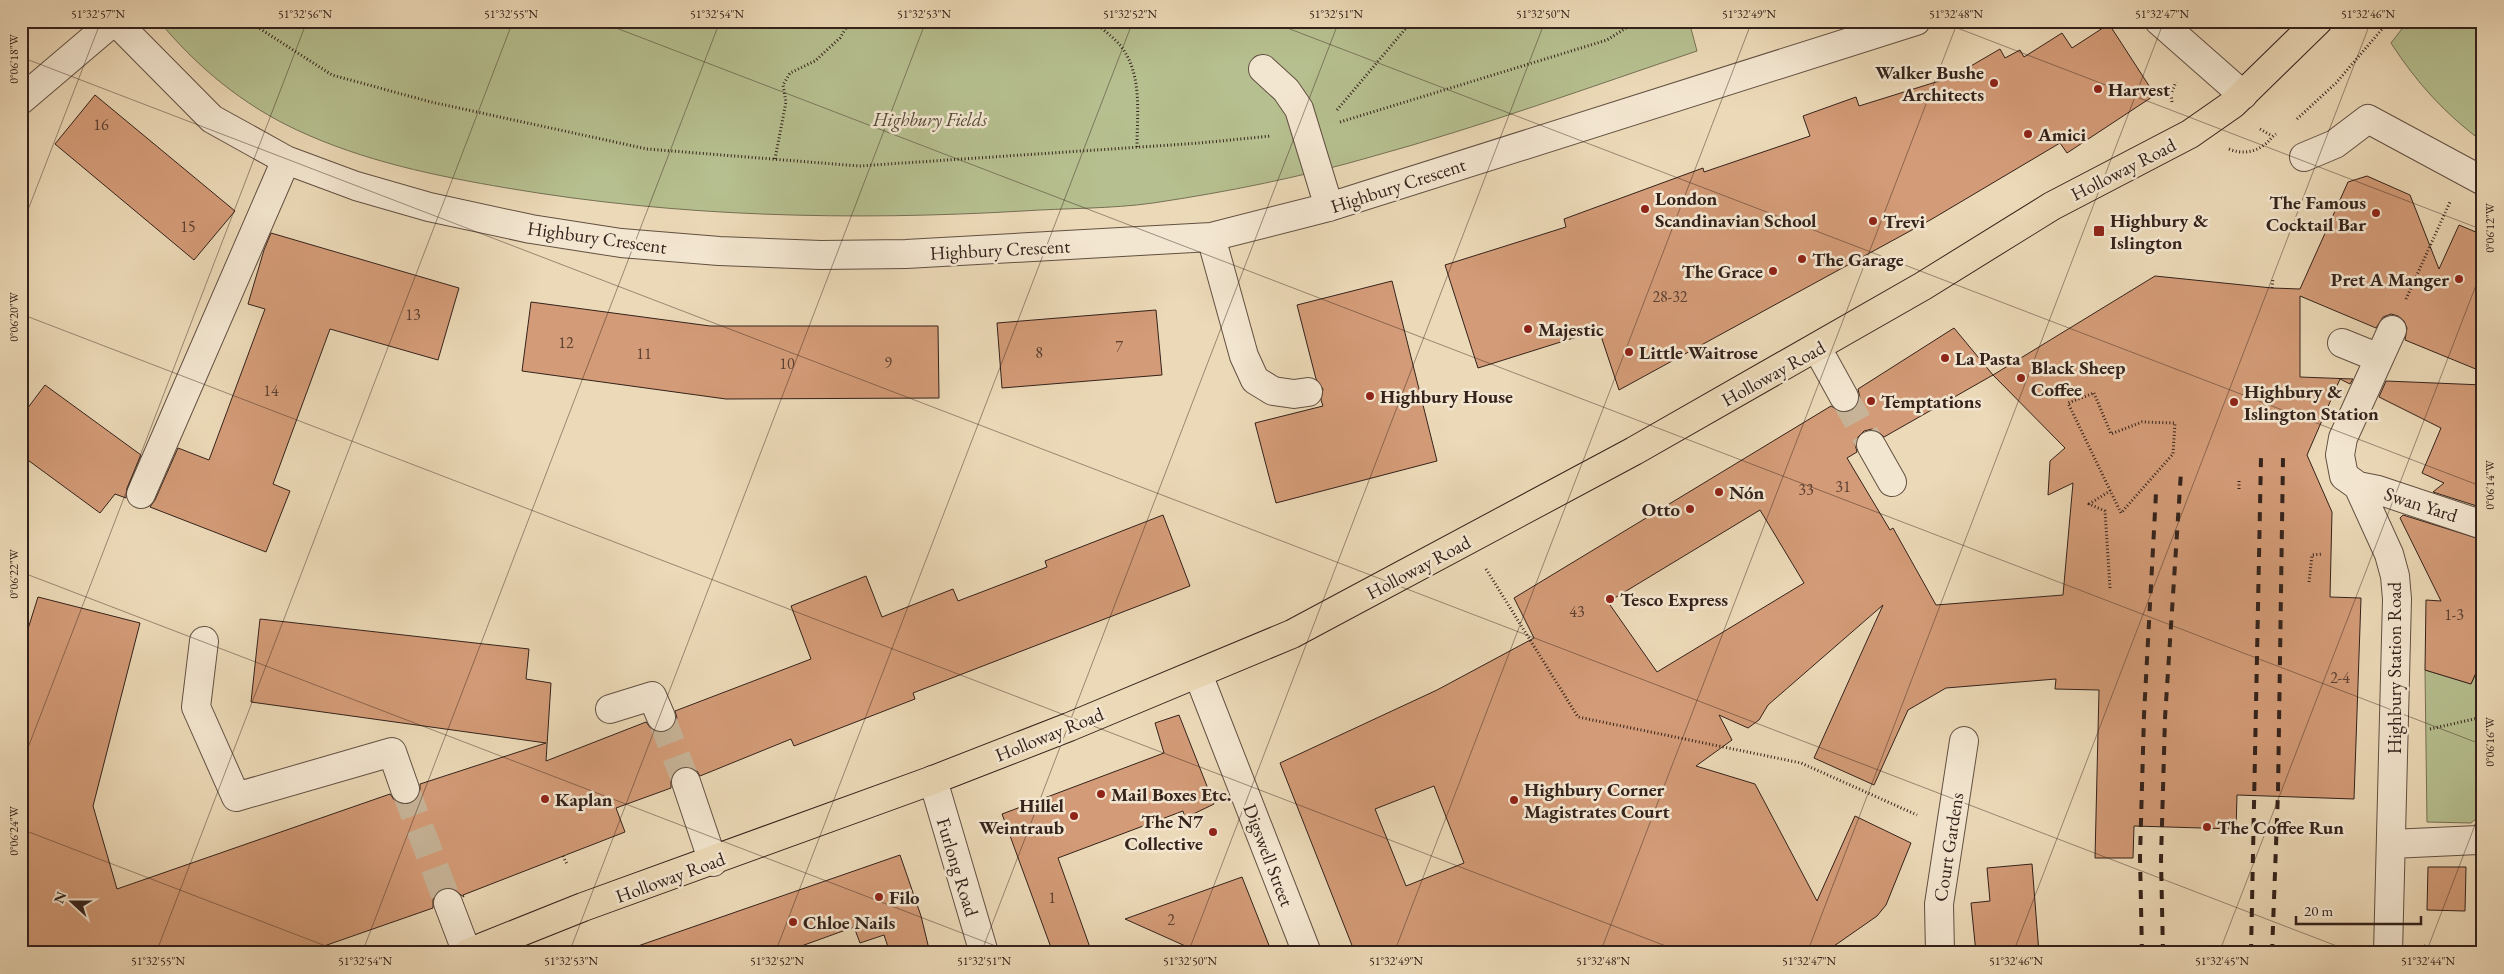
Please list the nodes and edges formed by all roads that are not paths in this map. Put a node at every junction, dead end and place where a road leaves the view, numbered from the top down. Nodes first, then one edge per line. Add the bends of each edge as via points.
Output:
1 (115, 21) edge
2 (1916, 21) edge
3 (2159, 21) edge
4 (2318, 21) edge
5 (1263, 68) dead end
6 (2243, 95) junction
7 (21, 100) edge
8 (2304, 157) dead end
9 (286, 160) junction
10 (2483, 182) edge
11 (1329, 208) junction
12 (1211, 237) junction
13 (2392, 330) road end
14 (2342, 343) dead end
15 (1817, 348) junction
16 (2379, 358) junction
17 (1308, 392) dead end
18 (1844, 398) tunnel mouth
19 (1871, 445) tunnel mouth
20 (1892, 482) dead end
21 (2358, 486) junction
22 (141, 494) dead end
23 (2483, 525) edge
24 (204, 640) dead end
25 (1198, 674) junction
26 (610, 710) dead end
27 (661, 717) tunnel mouth
28 (1964, 741) dead end
29 (933, 780) junction
30 (686, 782) tunnel mouth
31 (406, 789) tunnel mouth
32 (2483, 837) edge
33 (2391, 844) junction
34 (713, 862) junction
35 (448, 903) tunnel mouth
36 (2388, 947) edge
37 (467, 953) edge
38 (984, 953) edge
39 (1307, 953) edge
40 (1940, 953) edge

1 - 7 street
1 - 9 street, Highbury Crescent via 212,119
2 - 11 street, Highbury Crescent
3 - 6 street
4 - 6 highway, Holloway Road
5 - 11 street via 1286,90 1315,130
6 - 15 highway, Holloway Road via 2190,134 2052,206
8 - 10 street via 2335,144 2368,119
9 - 12 street, Highbury Crescent via 356,186 429,207 531,229 621,243 719,251 906,254
9 - 22 street
11 - 12 street, Highbury Crescent
12 - 17 street via 1244,356 1255,380 1273,391
13 - 16 street, Highbury Station Road
14 - 16 street
15 - 18 street
15 - 25 highway, Holloway Road via 1634,451 1292,634
16 - 21 street, Highbury Station Road via 2343,438 2340,455 2344,476
19 - 20 street
21 - 23 street, Swan Yard
21 - 33 street, Highbury Station Road via 2396,576
24 - 31 street via 196,707 236,797 392,752
25 - 29 highway, Holloway Road
25 - 39 street, Digswell Street
26 - 27 street via 652,696
28 - 40 street, Court Gardens via 1939,904
29 - 34 highway, Holloway Road
29 - 38 street, Furlong Road
30 - 34 street
32 - 33 street via 2478,840
33 - 36 street, Highbury Station Road
34 - 37 highway, Holloway Road via 584,907
35 - 37 street

